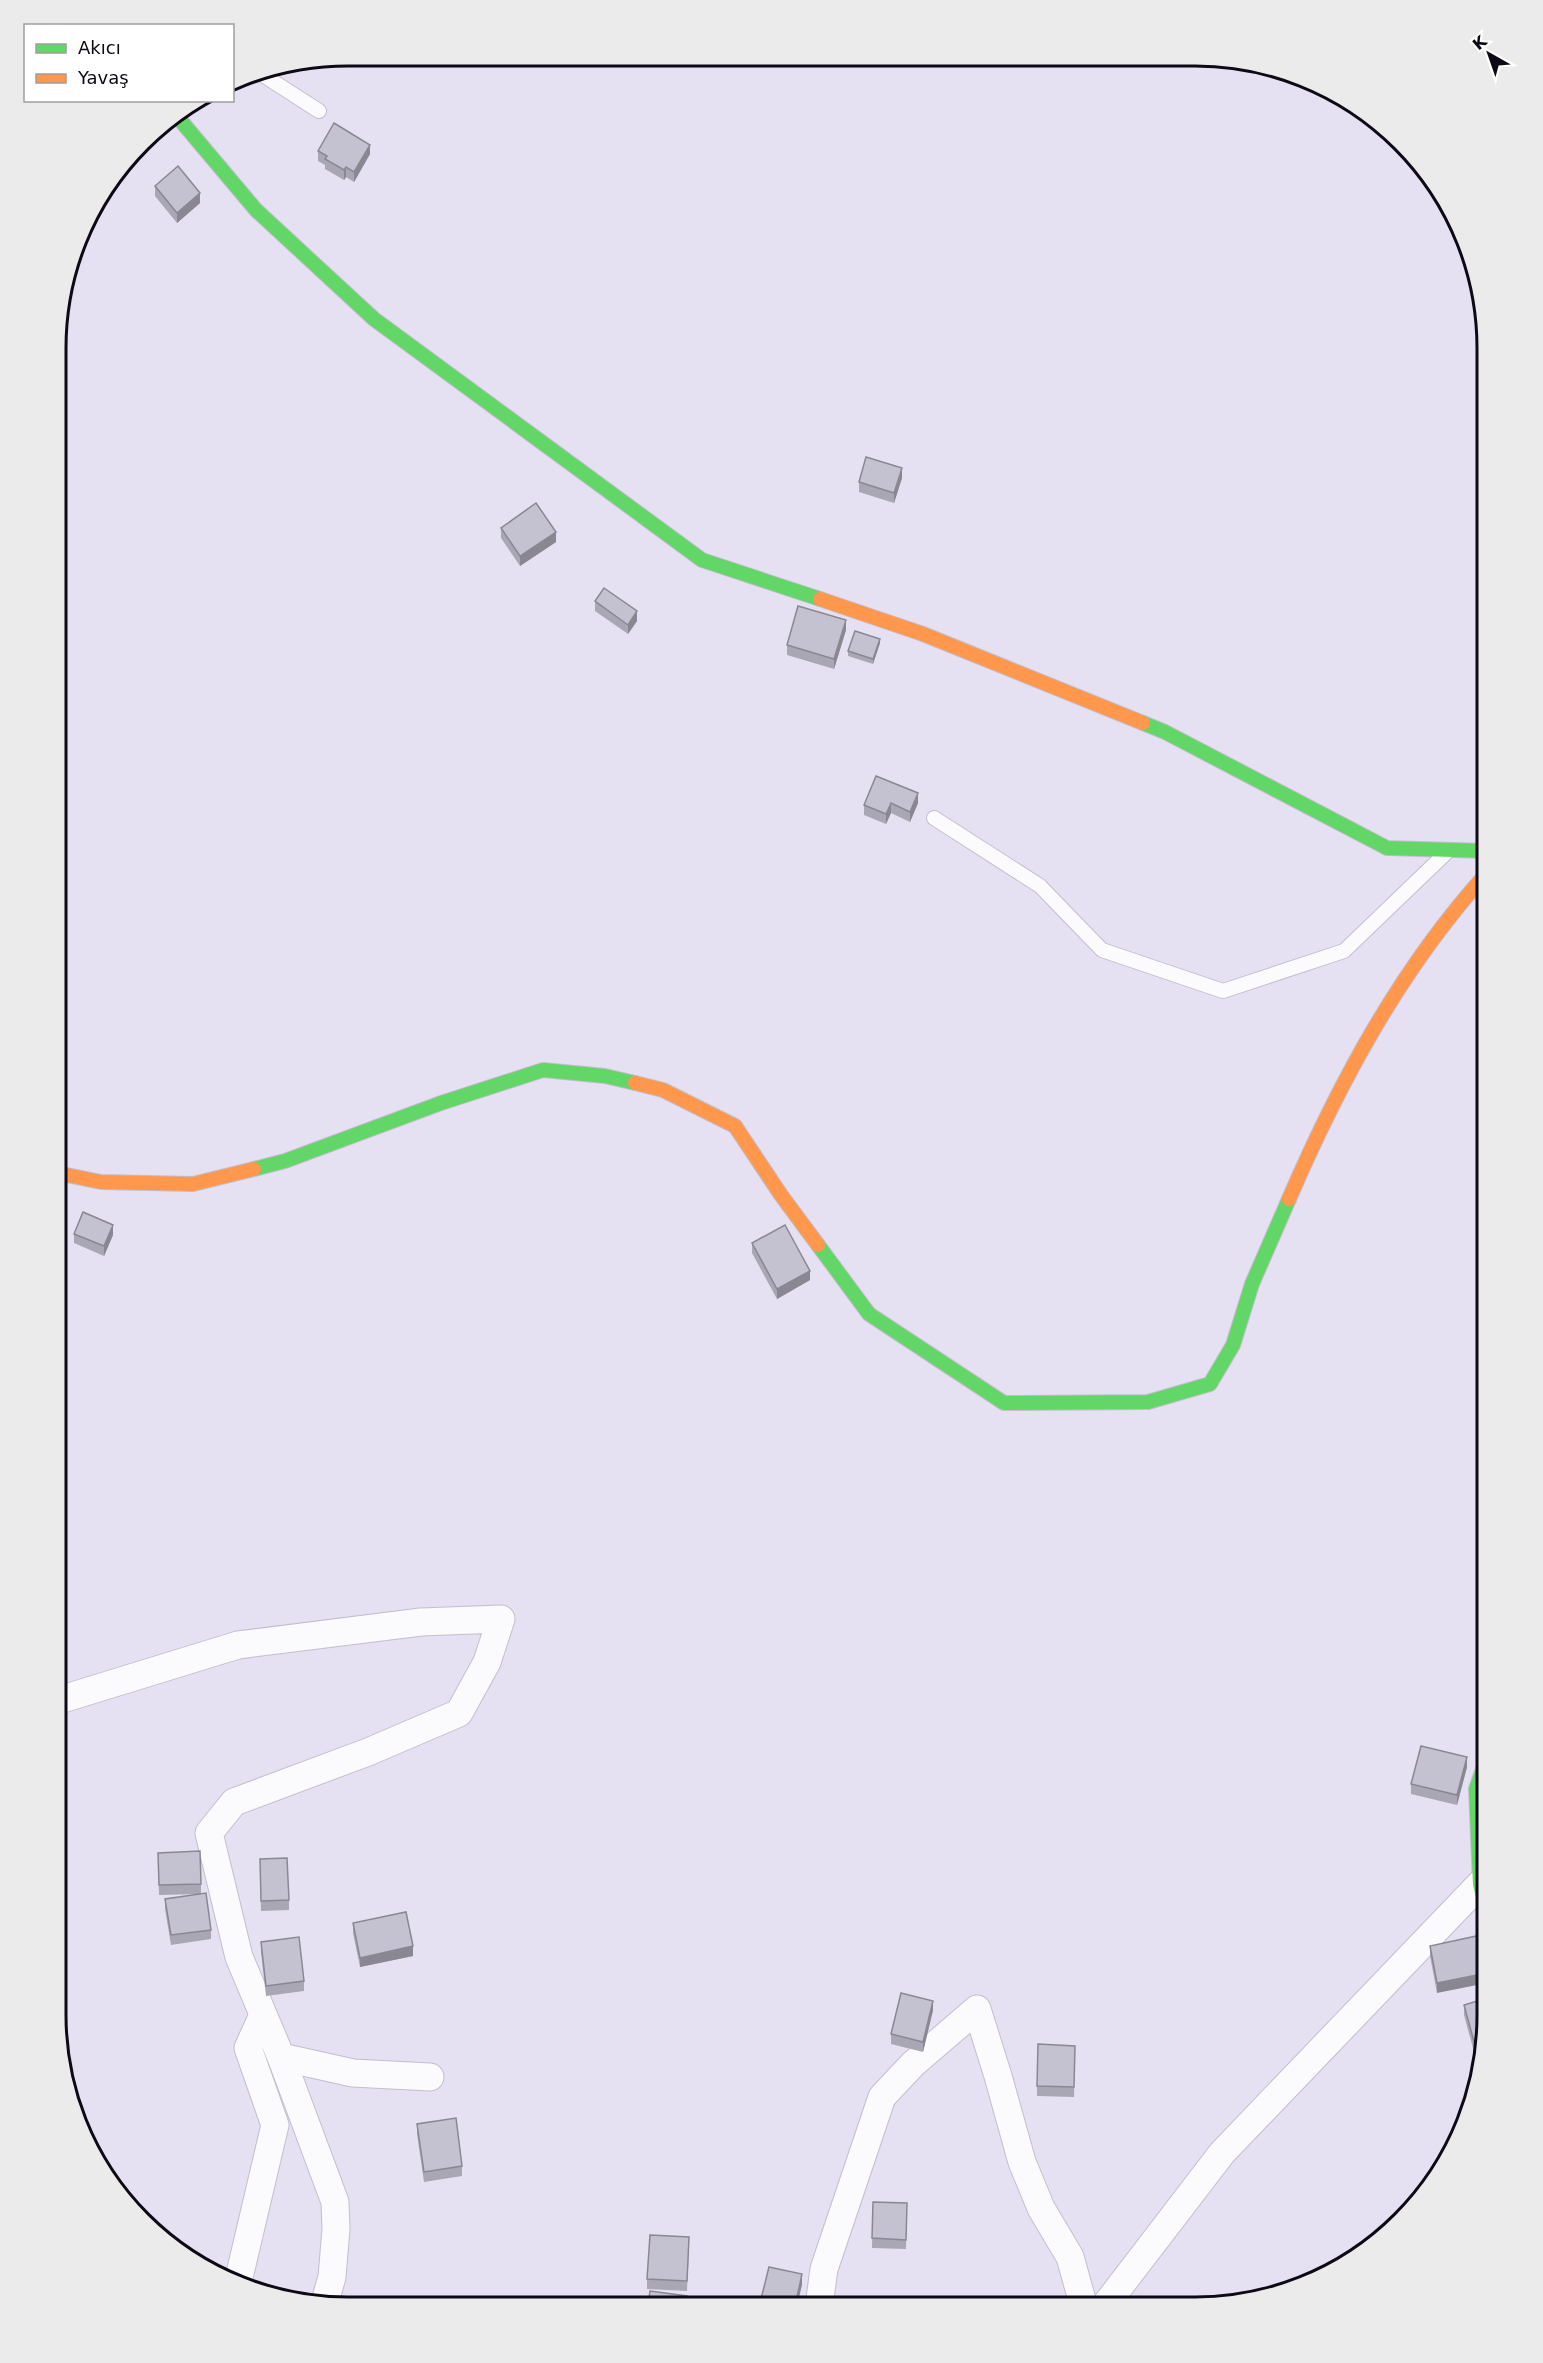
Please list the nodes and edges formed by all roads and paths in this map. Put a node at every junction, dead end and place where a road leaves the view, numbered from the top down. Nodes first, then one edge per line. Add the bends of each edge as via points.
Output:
1 (268, 78) edge
2 (319, 111) dead end
3 (181, 121) edge
4 (934, 818) dead end
5 (1449, 850) junction
6 (1477, 851) edge
7 (1477, 884) edge
8 (66, 1175) edge
9 (66, 1698) edge
10 (1477, 1786) edge
11 (1477, 1802) edge
12 (1477, 1888) edge
13 (263, 2015) junction
14 (281, 2058) junction
15 (430, 2078) dead end
16 (239, 2276) edge
17 (327, 2296) edge
18 (820, 2297) edge
19 (1081, 2297) edge
20 (1112, 2297) edge

1 - 2 lane
3 - 5 street via 256,210 374,319 702,560 923,634 1166,732 1387,849
4 - 5 lane via 1040,886 1102,950 1223,991 1344,951
5 - 6 street
7 - 8 street via 1422,952 1358,1054 1252,1284 1233,1345 1210,1384 1148,1402 1004,1402 868,1314 735,1126 663,1090 605,1076 543,1070 441,1102 285,1161 193,1184 101,1182
9 - 13 street via 238,1645 421,1622 501,1619 487,1662 459,1713 234,1802 209,1833 239,1957
10 - 11 street
12 - 20 street via 1222,2153
13 - 14 street
13 - 16 street via 248,2048 276,2125
14 - 15 street via 353,2073
14 - 17 street via 335,2202 332,2277
18 - 19 street via 824,2269 882,2097 913,2064 977,2009 1022,2162 1041,2208 1070,2257

